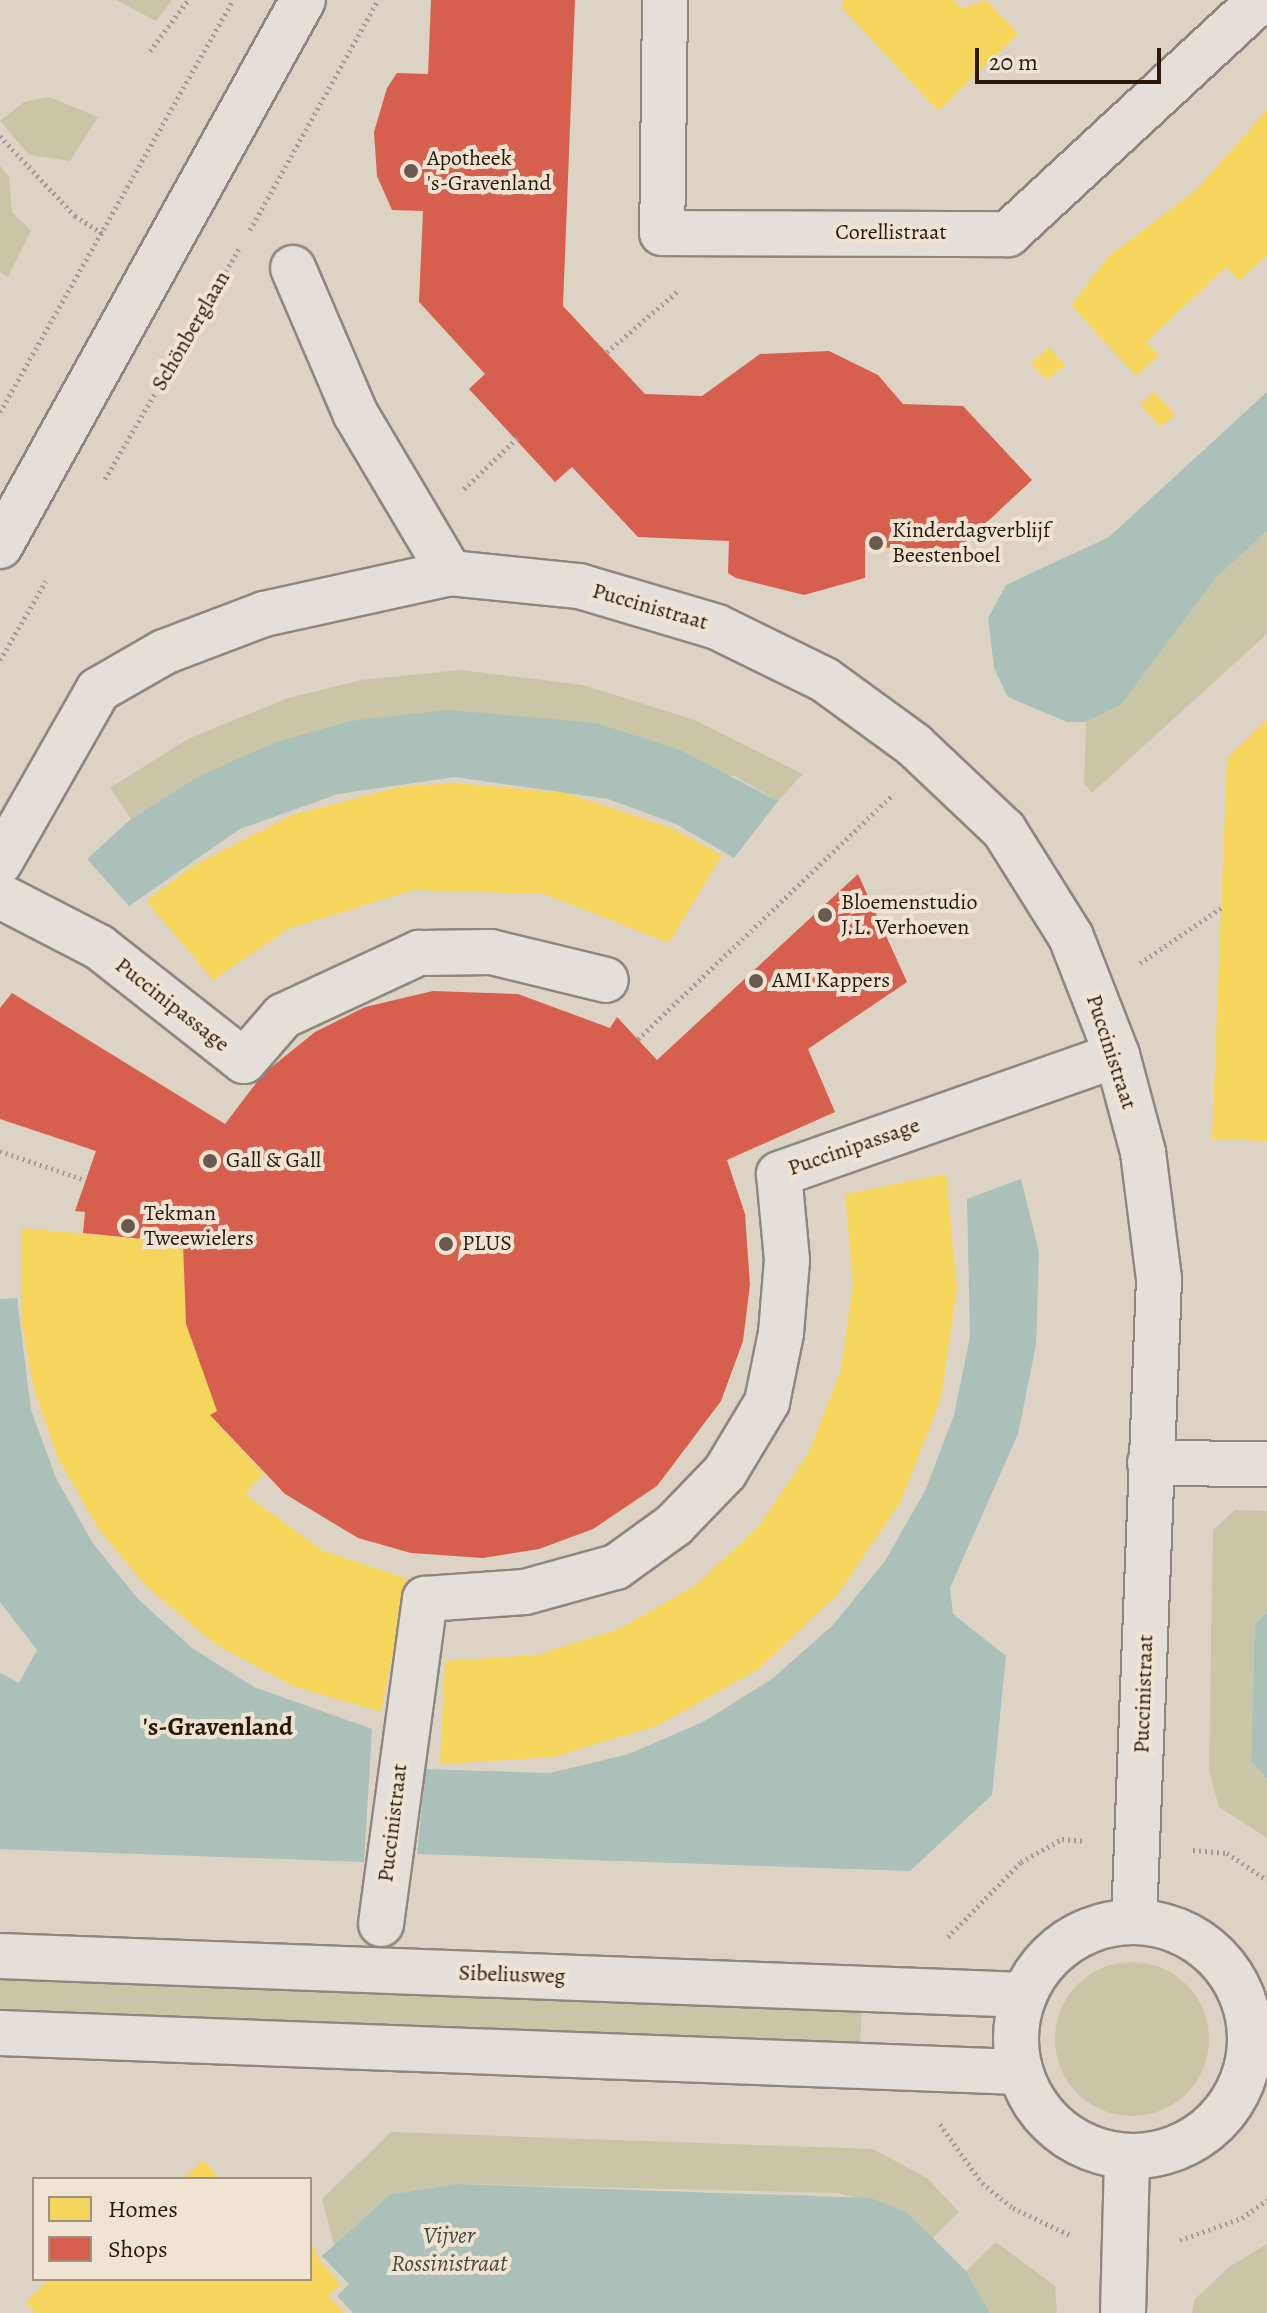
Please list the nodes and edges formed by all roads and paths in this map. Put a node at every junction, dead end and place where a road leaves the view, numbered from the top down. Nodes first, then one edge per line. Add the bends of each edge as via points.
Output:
1 (188, 0) edge
2 (233, 0) edge
3 (303, 0) edge
4 (378, 0) edge
5 (1261, 0) edge
6 (665, 1) edge
7 (150, 51) dead end
8 (0, 136) edge
9 (103, 234) junction
10 (293, 268) dead end
11 (0, 412) edge
12 (517, 438) dead end
13 (102, 484) dead end
14 (426, 526) junction
15 (0, 546) edge
16 (55, 565) dead end
17 (450, 573) junction
18 (0, 660) edge
19 (929, 760) junction
20 (0, 862) edge
21 (0, 896) edge
22 (1221, 908) dead end
23 (606, 980) dead end
24 (1093, 995) junction
25 (638, 1039) dead end
26 (1117, 1055) junction
27 (0, 1151) edge
28 (85, 1180) dead end
29 (1150, 1463) junction
30 (1267, 1464) edge
31 (405, 1721) joint
32 (1134, 1921) junction
33 (381, 1924) dead end
34 (0, 1956) edge
35 (1024, 1995) junction
36 (1256, 2003) edge
37 (0, 2033) edge
38 (1019, 2072) junction
39 (1253, 2089) edge
40 (1127, 2156) junction
41 (1123, 2313) edge

1 - 7 path
2 - 9 path
3 - 15 street
4 - 13 path, Schönberglaan
5 - 6 street, Corellistraat via 1008,234 662,233
8 - 9 path via 75,216
9 - 11 path
10 - 14 street via 355,413
12 - 14 path
14 - 17 street
16 - 18 path
17 - 19 street, Puccinistraat via 579,586 717,627 825,680
17 - 20 street, Puccinistraat via 264,614 164,652 98,690
19 - 24 street, Puccinistraat via 1004,830 1071,937
19 - 25 path
21 - 23 street, Puccinipassage via 99,947 244,1061 283,1016 419,953 491,952
22 - 24 path
24 - 26 street, Puccinistraat
26 - 29 street, Puccinistraat via 1143,1152 1159,1279
26 - 31 street, Puccinipassage via 779,1174 787,1260 781,1333 767,1402 725,1472 674,1525 616,1567 525,1592 425,1599
27 - 28 path
29 - 30 street
29 - 32 street, Puccinistraat
31 - 33 street, Puccinistraat
32 - 35 street via 1067,1941
32 - 36 street via 1202,1944
34 - 35 street, Sibeliusweg
35 - 38 street via 1015,2025
36 - 39 street via 1250,2046
37 - 38 street
38 - 40 street via 1035,2105 1061,2132
39 - 40 street via 1200,2136 1161,2153
40 - 41 street

